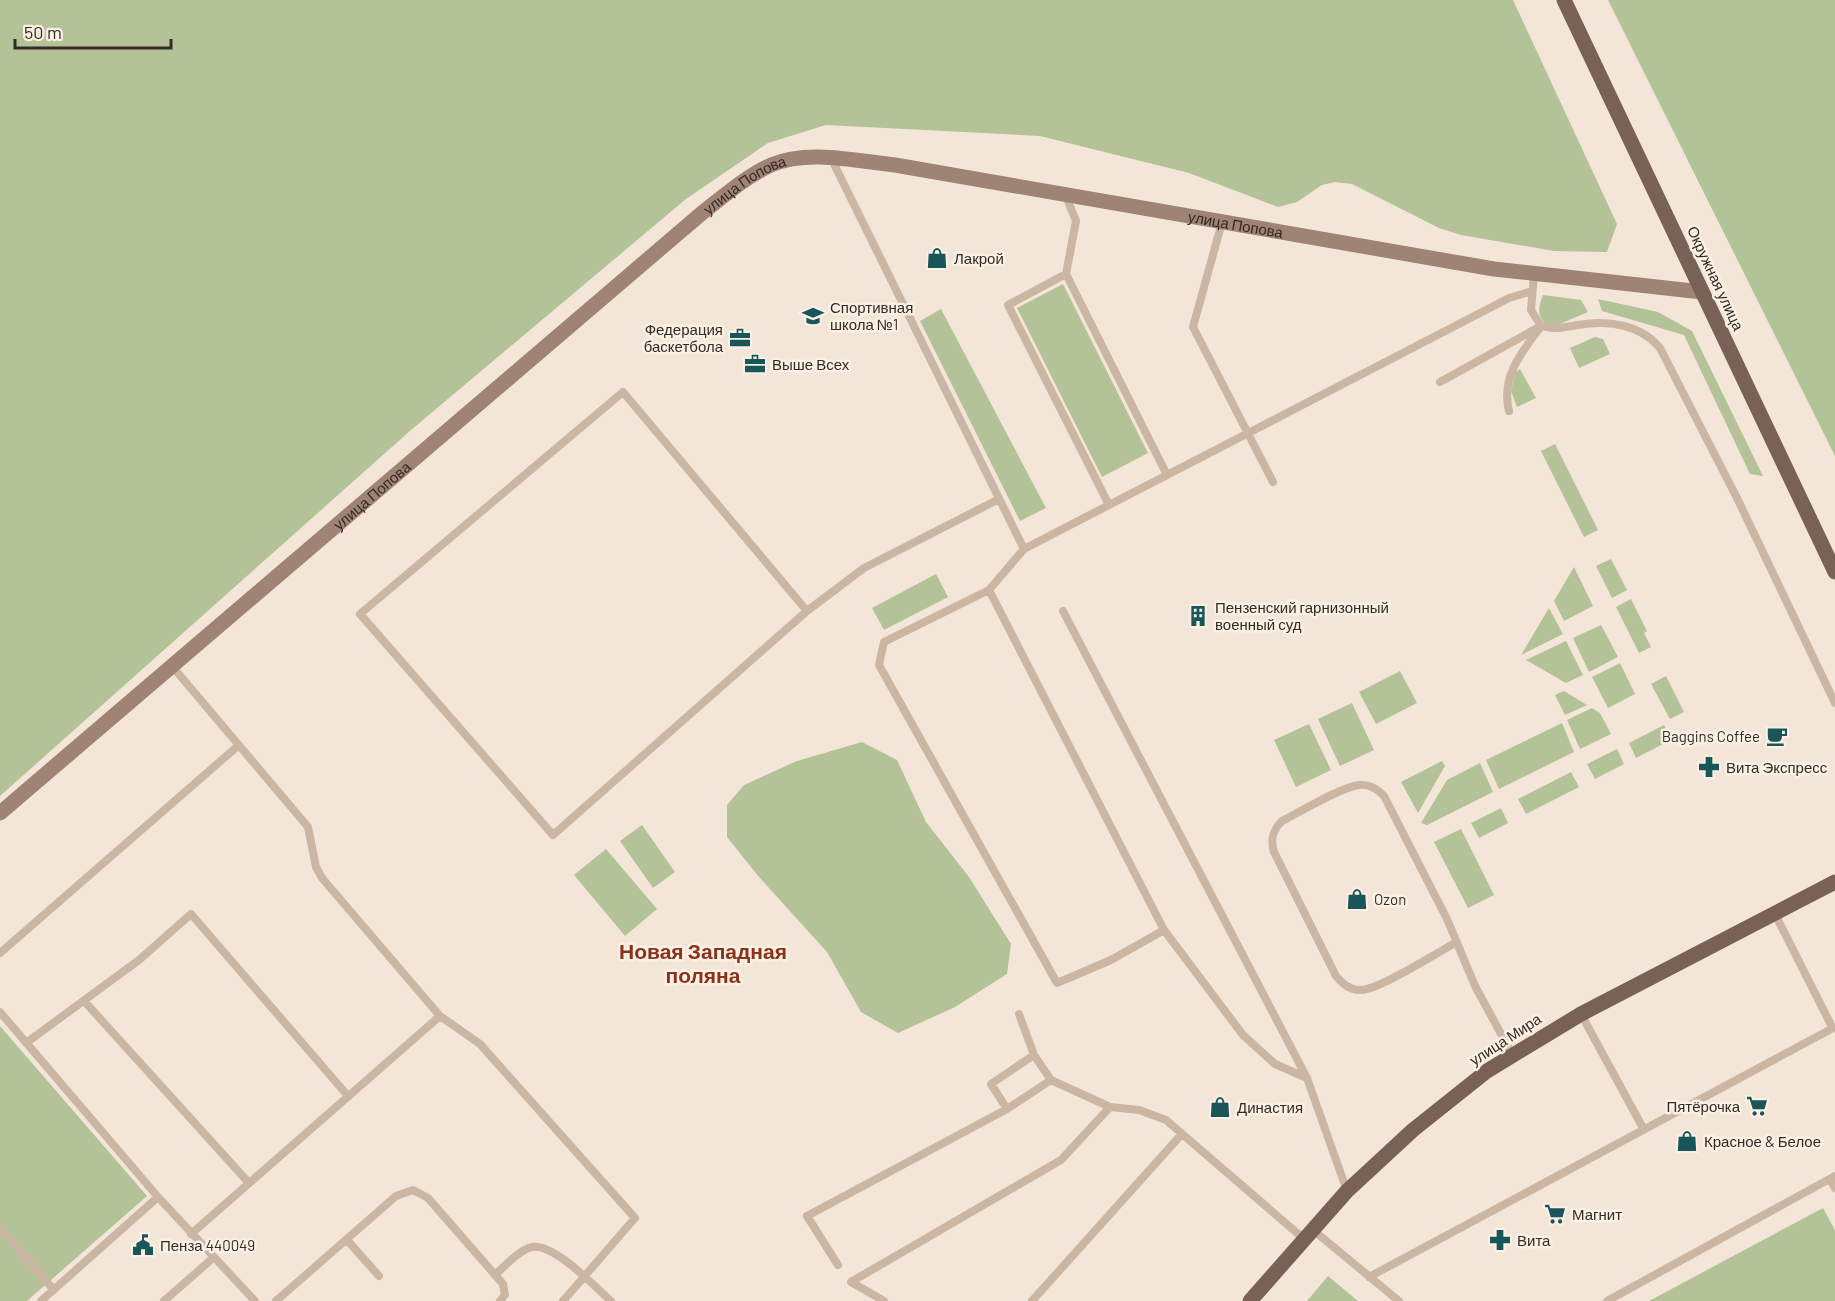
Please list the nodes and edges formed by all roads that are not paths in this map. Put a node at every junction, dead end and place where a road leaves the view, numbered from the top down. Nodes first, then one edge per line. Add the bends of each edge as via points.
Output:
1 (1564, 0) edge
2 (831, 158) junction
3 (1064, 194) junction
4 (1222, 222) junction
5 (1066, 274) junction
6 (1534, 275) junction
7 (1532, 291) junction
8 (1702, 292) junction
9 (1541, 326) junction
10 (1440, 382) dead end
11 (1509, 411) dead end
12 (1248, 433) junction
13 (1167, 475) junction
14 (1273, 482) dead end
15 (999, 499) junction
16 (1109, 505) junction
17 (1024, 549) junction
18 (1835, 572) edge
19 (989, 590) junction
20 (807, 611) junction
21 (1063, 611) dead end
22 (172, 666) junction
23 (1835, 703) edge
24 (239, 745) junction
25 (0, 813) edge
26 (1835, 882) edge
27 (1774, 912) junction
28 (1164, 930) junction
29 (1456, 942) junction
30 (0, 953) edge
31 (85, 1002) junction
32 (0, 1012) edge
33 (1019, 1014) dead end
34 (1581, 1014) junction
35 (440, 1016) junction
36 (1834, 1027) edge
37 (26, 1043) junction
38 (1512, 1054) junction
39 (1034, 1055) junction
40 (1307, 1078) junction
41 (1051, 1080) junction
42 (348, 1096) junction
43 (1110, 1107) junction
44 (1007, 1109) junction
45 (1643, 1128) junction
46 (1181, 1135) junction
47 (1832, 1177) edge
48 (249, 1183) junction
49 (1835, 1188) edge
50 (1347, 1191) junction
51 (158, 1197) junction
52 (0, 1228) edge
53 (191, 1234) junction
54 (1309, 1235) junction
55 (347, 1240) junction
56 (213, 1258) junction
57 (838, 1265) dead end
58 (495, 1275) junction
59 (379, 1276) dead end
60 (1369, 1277) junction
61 (583, 1278) junction
62 (54, 1290) junction
63 (41, 1301) edge
64 (164, 1301) edge
65 (255, 1301) edge
66 (276, 1301) edge
67 (500, 1301) edge
68 (563, 1301) edge
69 (611, 1301) edge
70 (884, 1301) edge
71 (1032, 1301) edge
72 (1250, 1301) edge
73 (1398, 1301) edge
74 (1607, 1301) edge

1 - 8 main road, Окружная улица
2 - 3 street, улица Попова
2 - 15 lane
2 - 22 street, улица Попова via 791,159 773,164 736,186
3 - 4 street, улица Попова
3 - 5 lane via 1076,221
4 - 6 street, улица Попова
4 - 12 lane via 1193,327
5 - 13 lane
5 - 16 lane via 1008,305
6 - 7 lane
6 - 8 street, улица Попова
7 - 9 lane via 1531,310
7 - 12 lane via 1509,298
8 - 18 main road, Окружная улица
9 - 10 lane
9 - 11 lane via 1509,378 1505,396
9 - 23 lane via 1603,323 1626,327 1643,332 1660,348
12 - 13 lane
12 - 14 lane
13 - 16 lane
15 - 17 lane
15 - 20 lane via 864,568
16 - 17 lane
17 - 19 lane
19 - 28 lane
19 - 28 lane via 884,642 879,665 1057,983 1111,960
20 - 20 lane via 623,392 360,614 553,835
21 - 40 lane
22 - 24 lane
22 - 25 street, улица Попова
24 - 30 lane
24 - 35 lane via 308,827 322,878
26 - 27 main road, улица Мира
27 - 34 main road, улица Мира
27 - 36 lane
28 - 40 lane via 1243,1035 1275,1064
29 - 29 lane via 1384,796 1377,789 1352,787 1282,821 1272,834 1274,852 1336,976 1350,988 1376,986
29 - 38 lane
31 - 37 lane
31 - 42 lane via 190,914
31 - 48 lane
32 - 37 lane
33 - 39 lane
34 - 38 main road, улица Мира
34 - 45 lane
35 - 42 lane
35 - 61 lane via 480,1044 635,1218
36 - 45 lane
37 - 51 lane
38 - 50 main road, улица Мира via 1456,1094
39 - 41 lane
39 - 44 lane via 991,1084
40 - 50 lane
41 - 43 lane
41 - 44 lane
42 - 48 lane
43 - 46 lane via 1139,1110 1166,1120
43 - 70 lane via 1061,1160 851,1282
44 - 57 lane via 807,1216
45 - 60 lane
46 - 54 lane
46 - 71 lane
47 - 49 lane
47 - 74 lane
48 - 53 lane
50 - 54 main road, улица Мира
51 - 53 lane
51 - 62 lane
52 - 62 lane
53 - 56 lane
54 - 60 lane
54 - 72 main road, улица Мира
55 - 58 lane via 396,1196 413,1191 428,1198
55 - 59 lane
55 - 66 lane
56 - 64 lane
56 - 65 lane
58 - 61 lane via 520,1253 540,1247 555,1253
58 - 67 lane via 505,1289
60 - 73 lane
61 - 68 lane
61 - 69 lane
62 - 63 lane

